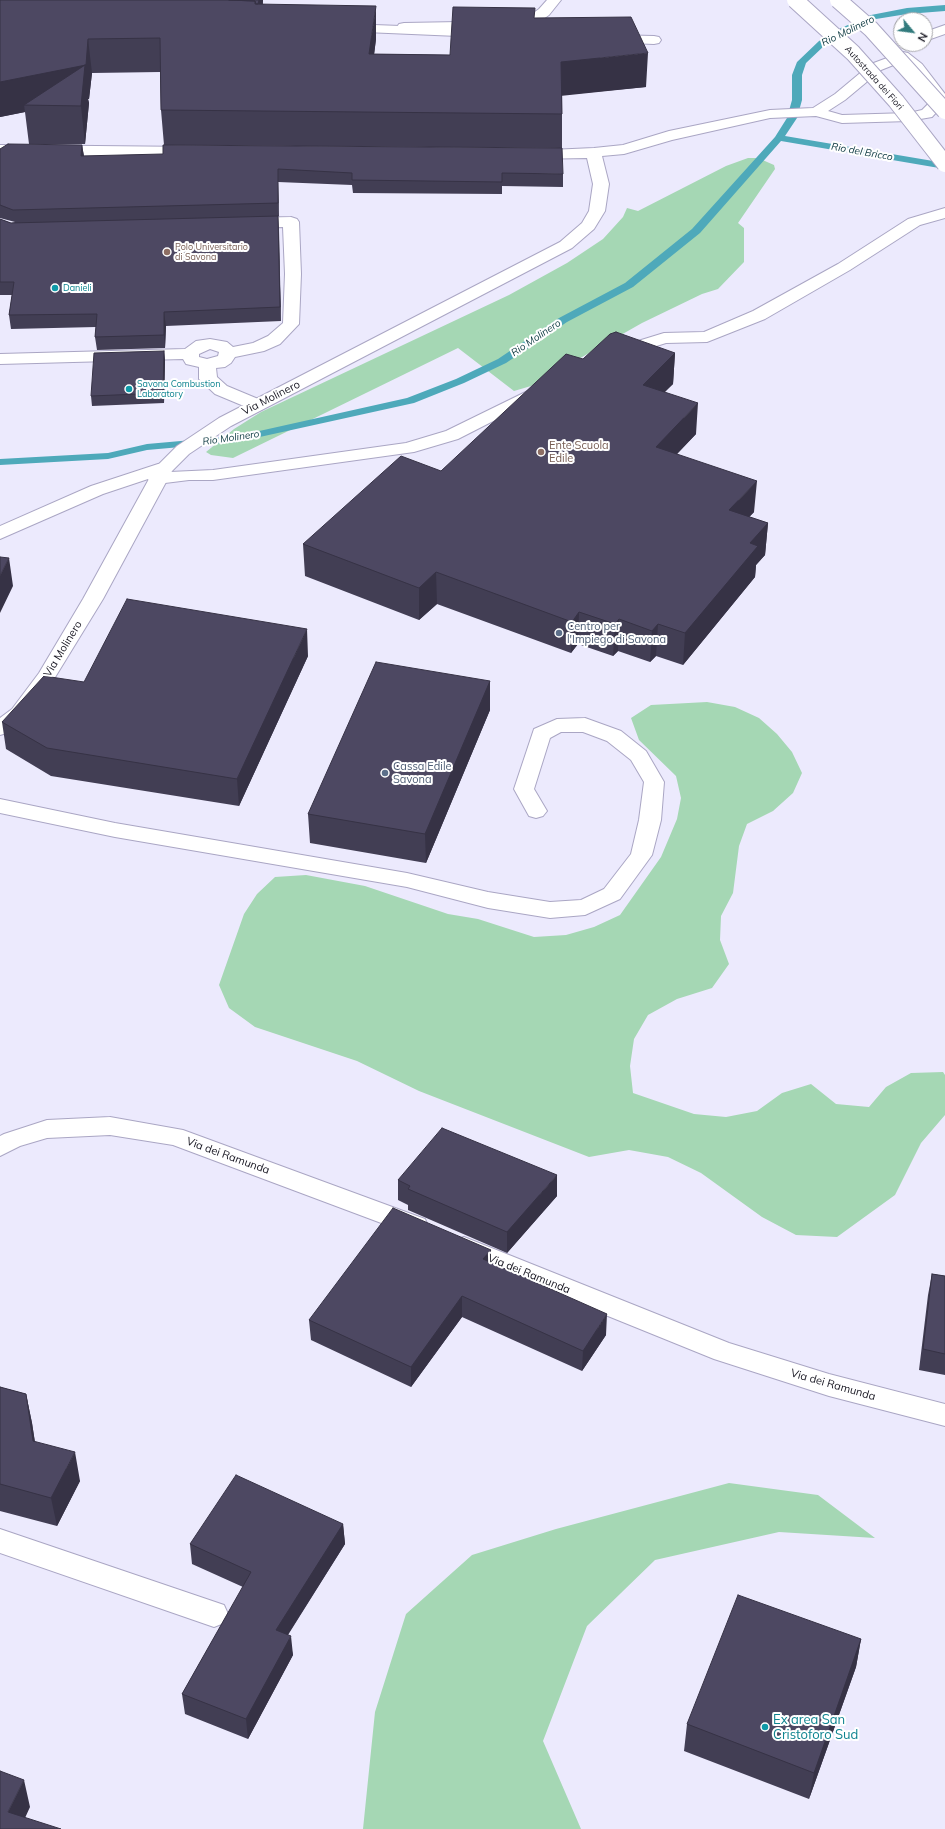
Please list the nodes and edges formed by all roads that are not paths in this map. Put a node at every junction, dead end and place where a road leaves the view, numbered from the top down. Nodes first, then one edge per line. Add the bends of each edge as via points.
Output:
1 (554, 0) edge
2 (795, 0) edge
3 (838, 0) edge
4 (331, 28) edge
5 (366, 29) junction
6 (945, 29) edge
7 (933, 34) edge
8 (529, 35) edge
9 (599, 38) edge
10 (654, 40) dead end
11 (944, 104) edge
12 (816, 112) junction
13 (0, 150) edge
14 (206, 152) edge
15 (594, 153) junction
16 (518, 154) edge
17 (945, 164) edge
18 (945, 212) edge
19 (230, 223) edge
20 (228, 353) junction
21 (190, 354) junction
22 (0, 358) edge
23 (604, 358) edge
24 (207, 364) junction
25 (559, 379) edge
26 (256, 405) junction
27 (161, 473) junction
28 (0, 533) edge
29 (0, 728) edge
30 (0, 806) edge
31 (536, 811) dead end
32 (0, 1147) edge
33 (945, 1415) edge
34 (0, 1541) edge
35 (214, 1614) dead end

1 - 5 main road via 534,19 517,25
2 - 17 main road, Autostrada dei Fiori, bridge via 853,53 896,101
3 - 11 main road, bridge via 871,29
4 - 5 main road
5 - 8 main road
6 - 7 main road
9 - 10 main road
11 - 12 main road via 927,114 909,117 842,119
11 - 12 main road via 907,52 876,67
12 - 15 main road via 770,114 669,136 624,149
13 - 14 main road
15 - 16 main road
15 - 26 main road, Via Molinero via 601,184 597,211 588,226 566,245
18 - 23 main road via 914,222 844,267 759,315 729,328 707,337 664,338
19 - 20 main road via 291,222 294,274 292,324 274,340 258,347
20 - 21 main road via 221,346 210,344 195,348
20 - 24 main road via 222,361
21 - 22 main road
21 - 24 main road via 194,361
24 - 26 main road via 208,378 221,390
25 - 27 main road via 452,435 408,448 213,475
26 - 27 main road, Via Molinero via 213,429 183,450
27 - 28 main road via 98,490
27 - 29 main road, Via Molinero via 93,599 47,675 19,714
30 - 31 main road via 115,830 407,880 488,900 550,910 585,907 612,894 641,856 650,820 654,782 639,756 614,736 585,725 557,726 541,734 524,789
32 - 33 main road, Via dei Ramunda via 12,1140 47,1129 110,1126 175,1136 394,1216 723,1352 829,1385
34 - 35 main road

